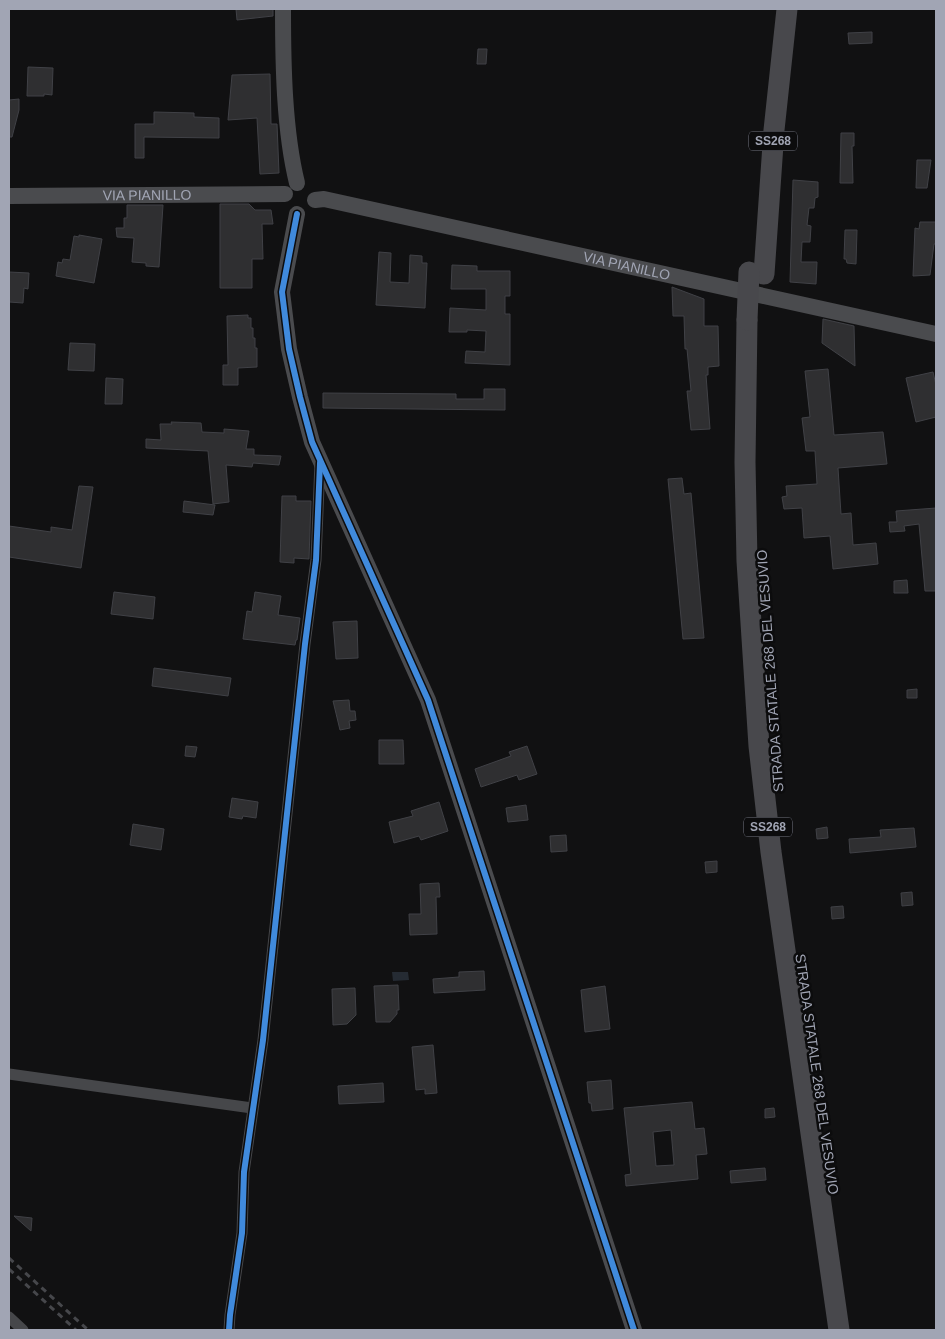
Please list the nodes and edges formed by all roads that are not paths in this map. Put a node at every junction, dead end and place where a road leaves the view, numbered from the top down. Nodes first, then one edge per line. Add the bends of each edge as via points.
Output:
1 (283, 9) edge
2 (773, 9) edge
3 (787, 9) edge
4 (291, 189) junction
5 (9, 196) edge
6 (315, 200) junction
7 (297, 214) junction
8 (756, 273) junction
9 (754, 320) junction
10 (936, 334) edge
11 (320, 459) junction
12 (9, 1074) edge
13 (252, 1108) junction
14 (9, 1318) edge
15 (23, 1330) edge
16 (229, 1330) edge
17 (634, 1330) edge
18 (839, 1330) edge
19 (853, 1330) edge

1 - 4 street via 288,124 294,170
2 - 8 highway, STRADA STATALE 268 DEL VESUVIO / SS268 via 759,128
3 - 8 highway, STRADA STATALE 268 DEL VESUVIO / SS268
4 - 5 street, VIA PIANILLO
4 - 6 street via 302,183 310,187
4 - 7 street via 284,199 288,209
6 - 7 street via 311,209
6 - 10 street, VIA PIANILLO via 324,199
7 - 11 street via 282,292 289,349 312,442
8 - 9 highway, STRADA STATALE 268 DEL VESUVIO / SS268
9 - 18 highway, STRADA STATALE 268 DEL VESUVIO / SS268 via 745,462 759,746 772,861
9 - 19 highway, STRADA STATALE 268 DEL VESUVIO / SS268 via 762,561 773,743 785,850
11 - 13 street via 316,560 263,1040
11 - 17 street via 428,700
12 - 13 street
13 - 16 street via 244,1172 242,1232
14 - 15 street

